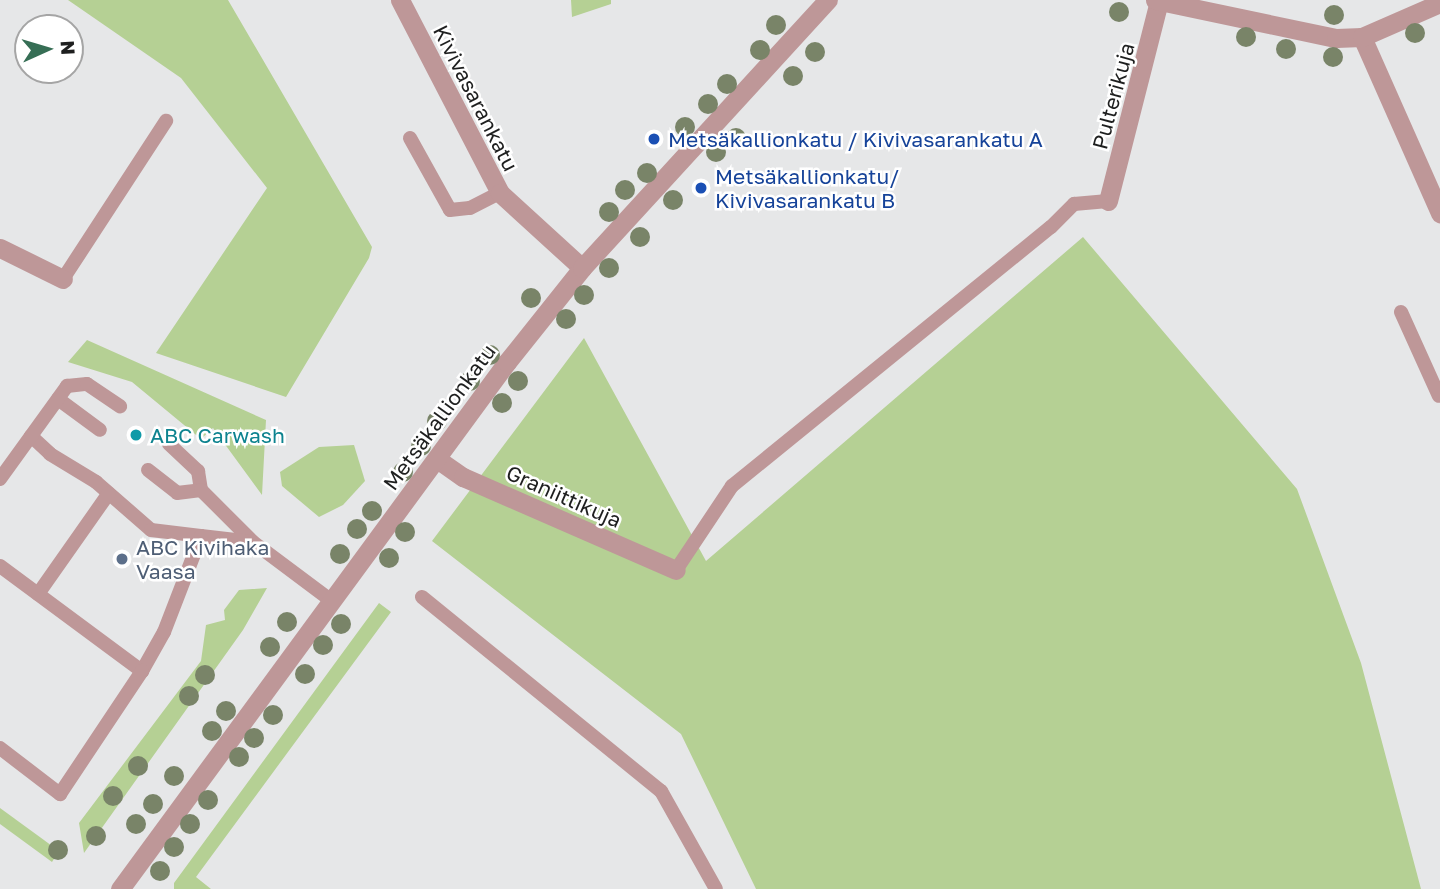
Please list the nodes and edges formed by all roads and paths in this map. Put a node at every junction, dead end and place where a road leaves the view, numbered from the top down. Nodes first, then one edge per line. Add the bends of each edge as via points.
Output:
1 (400, 0) edge
2 (828, 0) edge
3 (1157, 1) edge
4 (1440, 3) edge
5 (1362, 37) junction
6 (166, 121) dead end
7 (410, 138) dead end
8 (500, 193) junction
9 (1108, 201) joint
10 (1440, 213) edge
11 (0, 248) edge
12 (582, 268) junction
13 (63, 279) joint
14 (1401, 312) dead end
15 (1439, 396) edge
16 (58, 399) junction
17 (120, 406) dead end
18 (100, 430) dead end
19 (31, 436) junction
20 (169, 444) dead end
21 (437, 459) junction
22 (148, 470) dead end
23 (0, 479) edge
24 (201, 490) junction
25 (109, 494) junction
26 (201, 537) junction
27 (253, 542) junction
28 (0, 566) edge
29 (676, 569) joint
30 (38, 594) junction
31 (422, 597) dead end
32 (331, 601) junction
33 (142, 671) junction
34 (0, 748) edge
35 (120, 889) edge
36 (716, 889) edge

1 - 8 street, Kivivasarankatu
2 - 12 street, Metsäkallionkatu
3 - 5 street via 1336,38
3 - 9 street, Pulterikuja
4 - 5 street
5 - 10 street
6 - 13 lane
7 - 8 lane via 450,209 470,208
8 - 12 street, Kivivasarankatu
9 - 29 lane via 1074,204 732,486
11 - 13 street
12 - 21 street, Metsäkallionkatu
14 - 15 lane
16 - 17 lane via 67,386 88,384
16 - 18 lane
16 - 19 lane
19 - 23 lane
19 - 25 lane
20 - 24 lane via 198,471
21 - 29 street, Graniittikuja via 463,477
21 - 32 street, Metsäkallionkatu
22 - 24 lane via 177,493
24 - 27 lane
25 - 26 lane via 151,530
25 - 30 lane
26 - 27 lane
26 - 33 lane via 163,632
27 - 32 lane
28 - 30 lane
30 - 33 lane
31 - 36 lane via 661,791
32 - 35 street, Metsäkallionkatu
33 - 34 lane via 60,794

